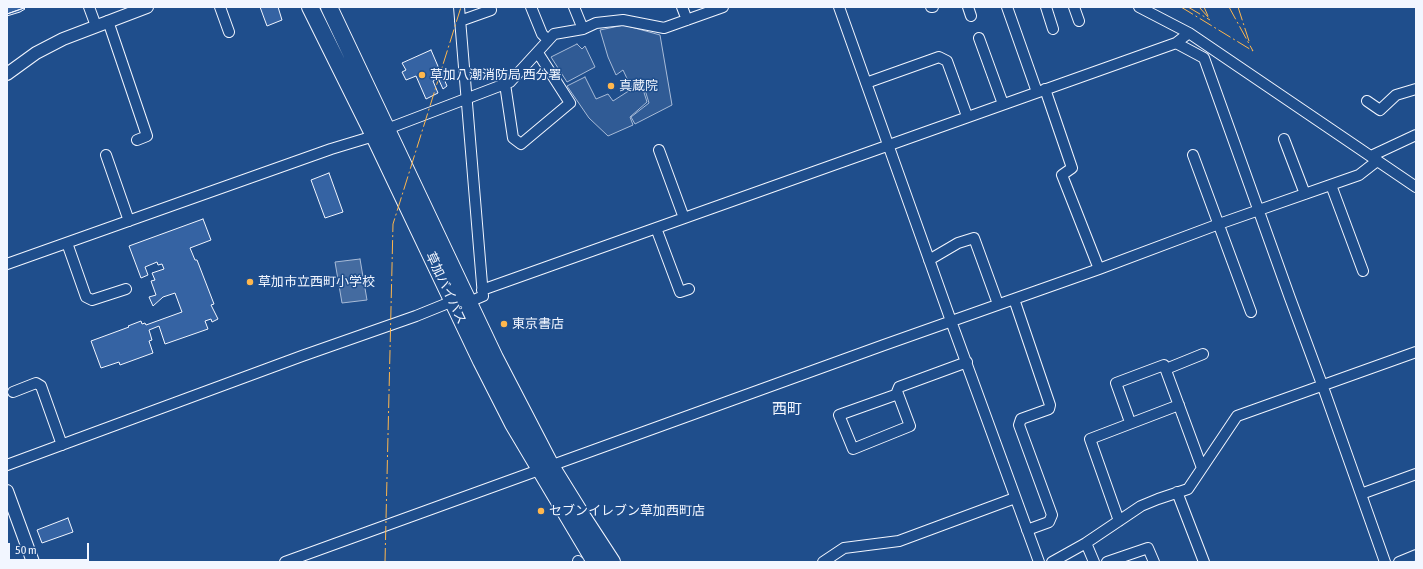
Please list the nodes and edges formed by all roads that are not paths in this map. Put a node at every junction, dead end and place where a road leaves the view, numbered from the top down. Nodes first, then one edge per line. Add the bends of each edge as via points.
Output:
1 (89, 7) edge
2 (147, 7) edge
3 (220, 7) edge
4 (310, 7) edge
5 (329, 7) edge
6 (458, 7) edge
7 (531, 7) edge
8 (574, 7) edge
9 (682, 7) edge
10 (723, 7) edge
11 (839, 7) edge
12 (1008, 7) edge
13 (1046, 7) edge
14 (1074, 7) edge
15 (1139, 7) edge
16 (491, 10) dead end
17 (687, 20) junction
18 (460, 21) junction
19 (1079, 21) dead end
20 (108, 22) junction
21 (96, 26) junction
22 (583, 29) junction
23 (1053, 29) dead end
24 (229, 32) dead end
25 (1189, 33) junction
26 (979, 38) dead end
27 (548, 40) junction
28 (1176, 43) junction
29 (538, 53) junction
30 (7, 74) edge
31 (866, 82) junction
32 (505, 84) junction
33 (1416, 89) edge
34 (1041, 90) junction
35 (466, 98) junction
36 (1367, 101) dead end
37 (1003, 104) junction
38 (967, 116) junction
39 (381, 132) junction
40 (1416, 135) edge
41 (1284, 139) dead end
42 (137, 140) dead end
43 (888, 146) junction
44 (659, 150) dead end
45 (106, 155) dead end
46 (1193, 155) dead end
47 (1374, 158) junction
48 (1331, 185) junction
49 (1416, 187) edge
50 (1305, 194) junction
51 (1259, 211) junction
52 (684, 218) junction
53 (129, 221) junction
54 (1219, 224) junction
55 (656, 228) junction
56 (67, 242) junction
57 (929, 260) junction
58 (7, 264) edge
59 (1099, 269) junction
60 (1363, 271) dead end
61 (126, 289) dead end
62 (689, 289) dead end
63 (482, 290) junction
64 (1014, 299) junction
65 (453, 301) junction
66 (469, 302) junction
67 (998, 304) junction
68 (1251, 312) dead end
69 (951, 321) junction
70 (1416, 352) edge
71 (1204, 354) dead end
72 (967, 362) junction
73 (1166, 369) junction
74 (1323, 387) junction
75 (13, 392) dead end
76 (898, 394) junction
77 (1179, 405) junction
78 (1130, 422) junction
79 (62, 445) junction
80 (7, 465) edge
81 (545, 468) junction
82 (1202, 468) junction
83 (1416, 474) edge
84 (7, 491) edge
85 (1177, 492) junction
86 (1361, 494) junction
87 (1015, 498) junction
88 (1120, 521) junction
89 (1028, 530) junction
90 (1086, 543) junction
91 (1416, 555) edge
92 (1127, 559) edge
93 (32, 562) edge
94 (285, 562) edge
95 (595, 562) edge
96 (612, 562) edge
97 (823, 562) edge
98 (1040, 562) edge
99 (1052, 562) edge
100 (1094, 562) edge
101 (1107, 562) edge
102 (1154, 562) edge
103 (1204, 562) edge
104 (1385, 562) edge
105 (1399, 562) edge

1 - 21 street
2 - 20 street
3 - 24 street
4 - 39 highway, 草加バイパス
5 - 39 highway, 草加バイパス
6 - 18 street
7 - 27 street via 542,34
8 - 22 street
9 - 17 street
10 - 17 street
11 - 31 street
12 - 34 street
13 - 23 street
14 - 19 street
15 - 25 street
16 - 18 street
17 - 22 street via 664,28 622,20 596,23
18 - 35 street
20 - 21 street
20 - 42 street via 147,136
21 - 30 street via 49,46
22 - 27 street via 554,34
25 - 28 street
25 - 47 street
26 - 37 street
27 - 29 street
28 - 34 street
28 - 51 street via 1204,58
29 - 32 street
29 - 32 street via 570,103 521,144 513,138
31 - 38 street via 939,57 947,60
31 - 43 street
32 - 35 street
33 - 36 street via 1396,95 1380,110
34 - 37 street
34 - 59 street via 1072,168 1062,175
35 - 39 street
35 - 63 street
37 - 38 street
38 - 43 street
39 - 53 street
39 - 65 highway, 草加バイパス
39 - 66 highway, 草加バイパス
40 - 47 street
41 - 50 street
43 - 52 street
43 - 57 street
44 - 52 street
45 - 53 street
46 - 54 street
47 - 48 street via 1359,175
47 - 49 street
48 - 50 street
48 - 60 street
50 - 51 street
51 - 54 street
51 - 74 street
52 - 55 street
53 - 56 street
54 - 59 street
54 - 68 street
55 - 62 street via 680,292
55 - 63 street
56 - 58 street
56 - 61 street via 86,297 92,300
57 - 67 street via 958,243 974,238
57 - 69 street
59 - 64 street
63 - 66 street via 483,296
64 - 67 street
64 - 89 street via 1050,405 1049,409 1021,419 1019,425 1052,515 1049,522
65 - 79 street
65 - 81 highway, 草加バイパス via 513,424
66 - 81 highway, 草加バイパス
67 - 69 street
69 - 72 street
69 - 81 street
70 - 74 street
71 - 73 street
72 - 76 street via 899,387
72 - 87 street
73 - 77 street
73 - 78 street via 1164,365 1116,383
74 - 82 street via 1237,416
74 - 86 street
75 - 79 street via 36,383 41,386
76 - 76 street via 839,415 853,449 910,426
77 - 78 street
77 - 82 street
78 - 88 street via 1090,439
79 - 80 street
81 - 94 street
81 - 95 highway, 草加バイパス
81 - 96 highway, 草加バイパス via 582,516
82 - 85 street via 1188,489
83 - 86 street
84 - 93 street
85 - 88 street via 1141,506
85 - 103 street
86 - 104 street
87 - 89 street
87 - 97 street via 898,541 844,548
88 - 90 street
89 - 98 street
90 - 99 street
90 - 100 street
91 - 105 street
92 - 101 street
92 - 102 street via 1148,548

